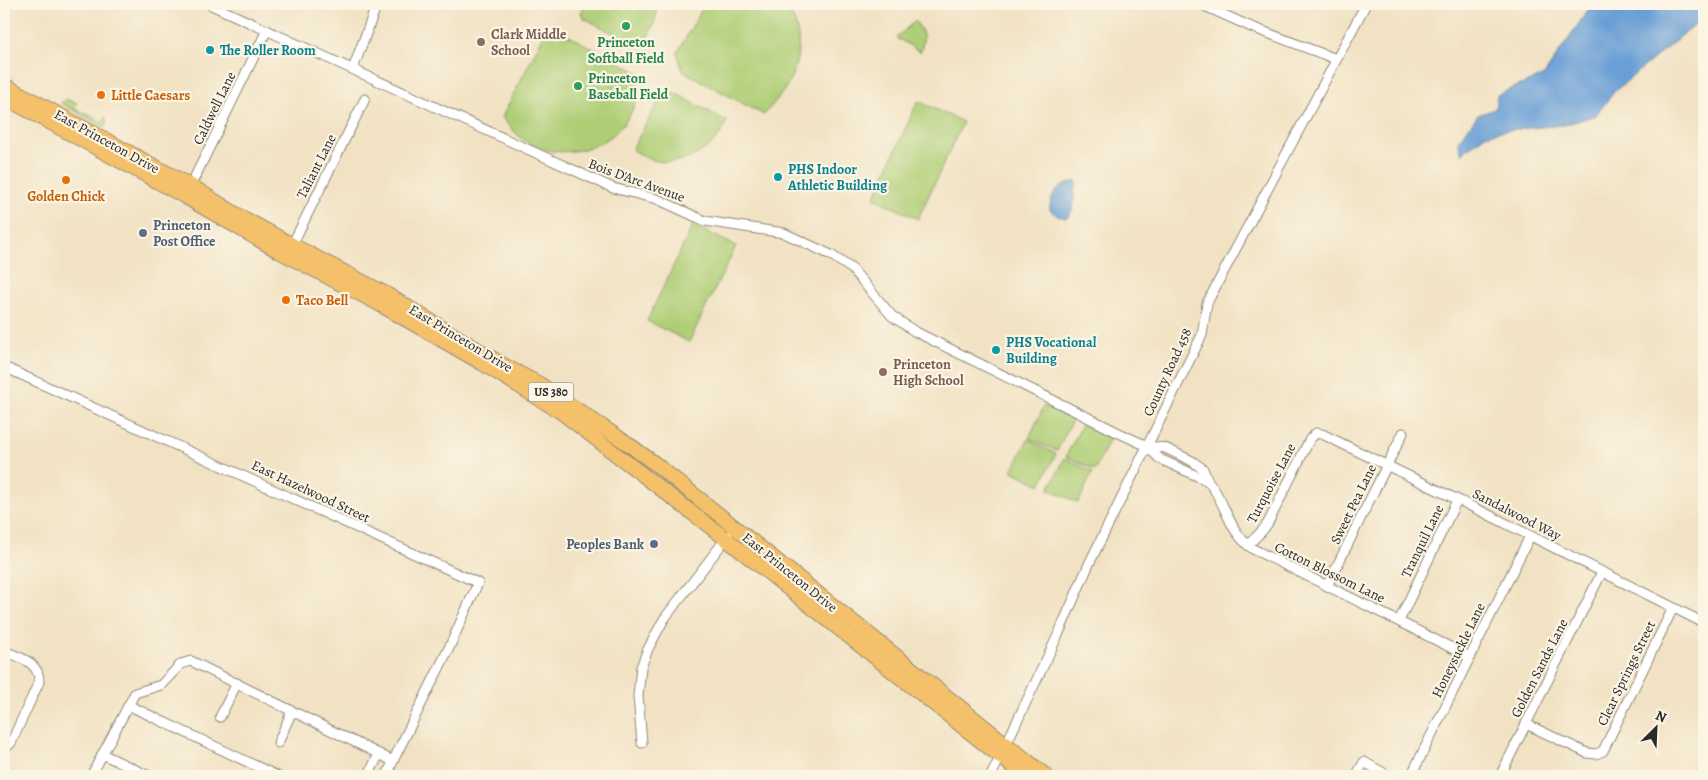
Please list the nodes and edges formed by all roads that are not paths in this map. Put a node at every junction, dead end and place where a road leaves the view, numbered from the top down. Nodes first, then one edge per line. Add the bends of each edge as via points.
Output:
1 (209, 4) edge
2 (377, 4) edge
3 (1200, 4) edge
4 (1366, 4) edge
5 (266, 30) junction
6 (1336, 59) junction
7 (352, 69) junction
8 (4, 85) edge
9 (4, 97) edge
10 (365, 99) dead end
11 (188, 191) junction
12 (292, 245) junction
13 (305, 258) junction
14 (4, 367) edge
15 (1316, 433) joint
16 (1403, 433) dead end
17 (631, 446) junction
18 (1148, 446) junction
19 (622, 459) junction
20 (1387, 465) junction
21 (1457, 500) junction
22 (734, 528) junction
23 (1530, 536) junction
24 (726, 539) junction
25 (1248, 545) junction
26 (1602, 572) junction
27 (1327, 586) junction
28 (1673, 608) junction
29 (1399, 621) junction
30 (1704, 623) edge
31 (4, 650) edge
32 (1470, 657) junction
33 (237, 683) junction
34 (128, 705) junction
35 (292, 711) junction
36 (220, 717) dead end
37 (1526, 724) junction
38 (278, 743) dead end
39 (642, 743) dead end
40 (4, 749) edge
41 (1003, 751) junction
42 (102, 754) junction
43 (379, 754) junction
44 (393, 761) junction
45 (91, 776) edge
46 (149, 776) edge
47 (277, 776) edge
48 (368, 776) edge
49 (388, 776) edge
50 (991, 776) edge
51 (1024, 776) edge
52 (1046, 776) edge
53 (1356, 776) edge
54 (1389, 776) edge
55 (1411, 776) edge
56 (1500, 776) edge

1 - 5 street, Bois D'Arc Avenue
2 - 7 street
3 - 6 street
4 - 6 street, County Road 458
5 - 7 street, Bois D'Arc Avenue
5 - 11 street, Caldwell Lane
6 - 18 street, County Road 458 via 1207,304 1202,335
7 - 18 street, Bois D'Arc Avenue via 612,188 656,199 705,221 791,236 848,265 892,316 914,331
8 - 11 highway, East Princeton Drive / US 380
9 - 11 highway, East Princeton Drive / US 380
10 - 12 street, Taliant Lane
11 - 12 highway, East Princeton Drive / US 380
11 - 13 highway, East Princeton Drive / US 380 via 236,227
12 - 13 highway, East Princeton Drive / US 380
13 - 17 highway, East Princeton Drive / US 380 via 386,294 542,385
13 - 19 highway, East Princeton Drive / US 380 via 540,399
14 - 44 street, East Hazelwood Street via 478,583
15 - 20 street, Sandalwood Way
15 - 25 street, Turquoise Lane via 1268,523
16 - 20 street, Sweet Pea Lane
17 - 19 highway
17 - 22 highway, East Princeton Drive / US 380
18 - 25 street, Cotton Blossom Lane via 1160,459 1208,481 1234,531
18 - 41 street, County Road 458
19 - 24 highway, East Princeton Drive / US 380
20 - 21 street, Sandalwood Way
20 - 27 street, Sweet Pea Lane
21 - 23 street, Sandalwood Way
21 - 29 street, Tranquil Lane
22 - 24 street
22 - 41 highway, East Princeton Drive / US 380
23 - 26 street, Sandalwood Way
23 - 32 street, Honeysuckle Lane
24 - 39 street via 664,619 648,649 638,696
24 - 41 highway, East Princeton Drive / US 380
25 - 27 street, Cotton Blossom Lane
26 - 28 street, Sandalwood Way
26 - 37 street, Golden Sands Lane
27 - 29 street, Cotton Blossom Lane
28 - 30 street, Sandalwood Way
28 - 37 street, Clear Springs Street via 1602,751 1587,753
29 - 32 street, Cotton Blossom Lane
31 - 40 street via 29,662 40,674 11,743
32 - 55 street, Honeysuckle Lane
33 - 34 street via 191,661 181,664 161,685 135,693
33 - 35 street
33 - 36 street
34 - 42 street
34 - 47 street
35 - 38 street
35 - 43 street
37 - 56 street, Golden Sands Lane
41 - 50 street, County Road 458
41 - 51 highway, East Princeton Drive / US 380
41 - 52 highway, East Princeton Drive / US 380
42 - 45 street
42 - 46 street
43 - 44 street
43 - 48 street
44 - 49 street
53 - 54 street via 1364,762

